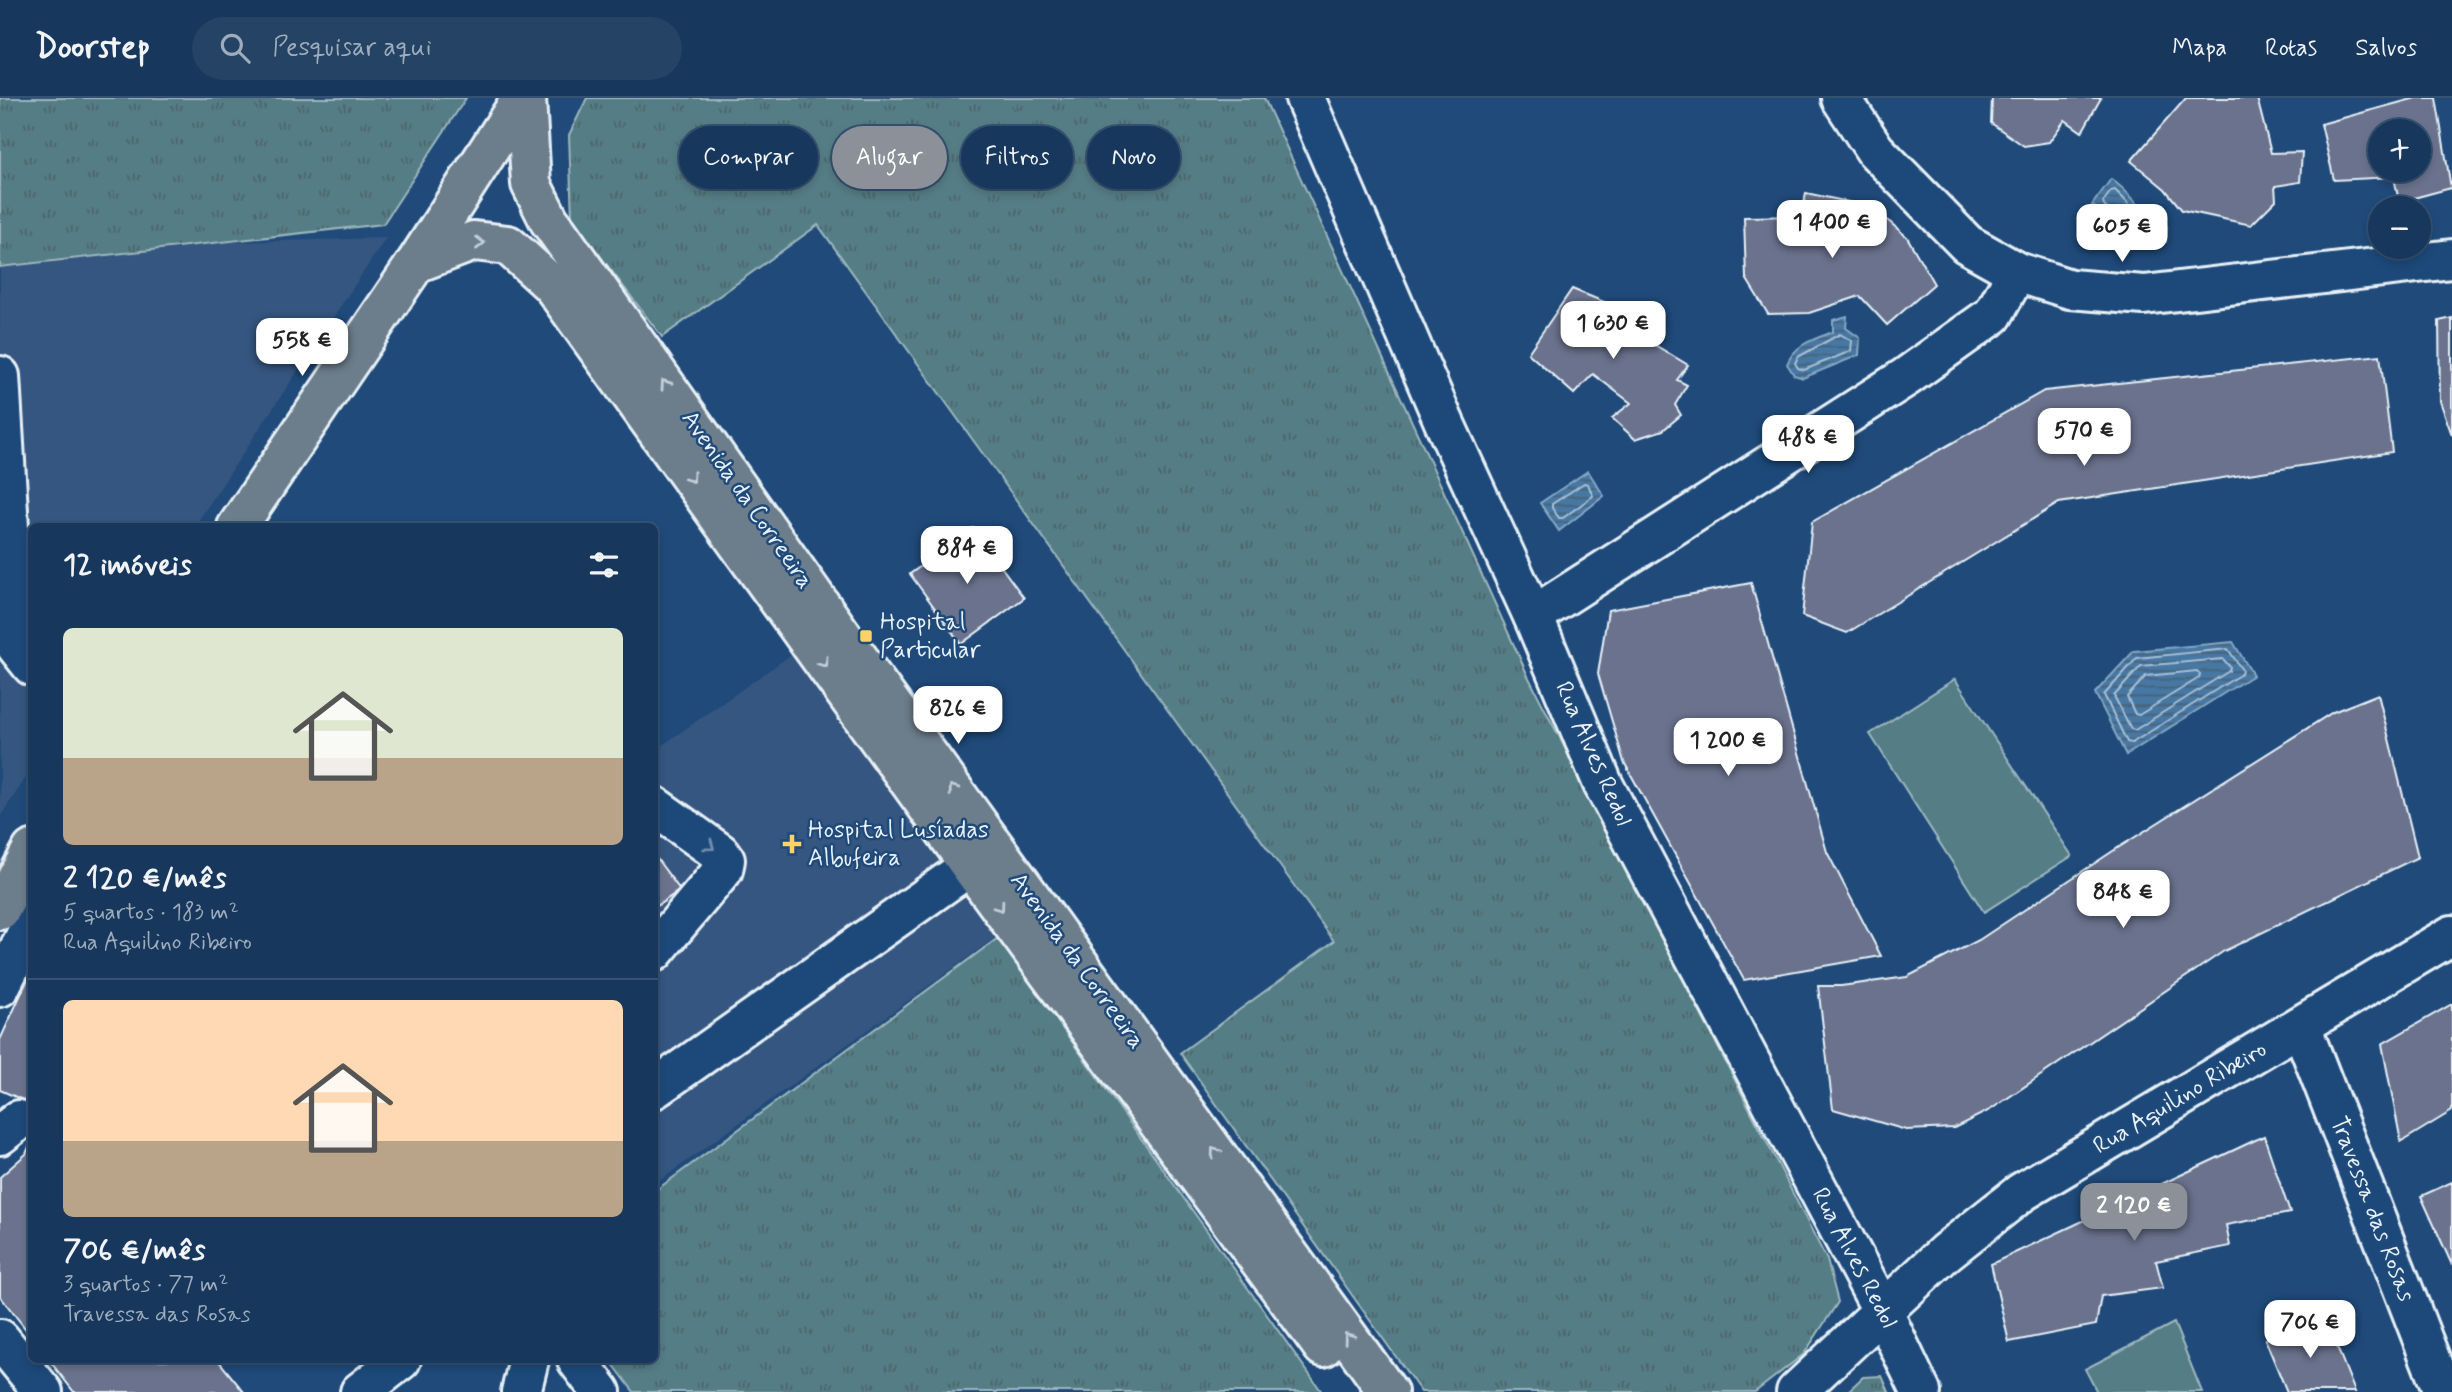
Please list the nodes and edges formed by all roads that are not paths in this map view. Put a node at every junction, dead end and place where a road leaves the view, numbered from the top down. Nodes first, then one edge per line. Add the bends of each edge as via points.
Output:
1 (524, 98) edge
2 (1305, 98) edge
3 (1841, 98) edge
4 (2452, 259) edge
5 (416, 263) junction
6 (2017, 272) junction
7 (0, 376) edge
8 (240, 523) edge
9 (6, 576) edge
10 (1533, 616) junction
11 (28, 661) edge
12 (658, 809) edge
13 (28, 858) edge
14 (970, 866) junction
15 (0, 910) edge
16 (28, 931) edge
17 (2452, 935) edge
18 (658, 947) edge
19 (0, 987) edge
20 (2301, 1026) junction
21 (658, 1086) edge
22 (1883, 1312) junction
23 (0, 1339) edge
24 (397, 1363) edge
25 (528, 1363) edge
26 (579, 1363) edge
27 (43, 1392) edge
28 (360, 1392) edge
29 (521, 1392) edge
30 (601, 1392) edge
31 (1356, 1392) edge
32 (1388, 1392) edge
33 (1796, 1392) edge
34 (1921, 1392) edge
35 (2443, 1392) edge

1 - 5 main road
32 -> 1 main road, Avenida da Correeira via 856,655 549,220 531,184
2 - 10 street, Rua Alves Redol
3 - 6 street via 1875,150 1919,197 1967,244
4 - 6 street via 2144,295 2070,289
5 - 8 main road
5 -> 14 main road, Avenida da Correeira via 474,241 508,245 552,285
6 - 10 street via 1993,315 1939,354
7 - 9 street
9 - 11 street via 16,646
10 - 22 street, Rua Alves Redol via 1603,785
12 -> 18 street via 725,860 723,870
13 - 15 main road
14 - 21 street
14 -> 31 main road, Avenida da Correeira
16 - 19 street
17 - 20 street, Rua Aquilino Ribeiro
20 - 22 street, Rua Aquilino Ribeiro via 2022,1192 1947,1252
20 - 35 street, Travessa das Rosas
22 - 33 street, Rua Aquilino Ribeiro
22 - 34 street, Rua Alves Redol
23 - 27 street
24 - 28 street
25 - 29 street
26 - 30 street

